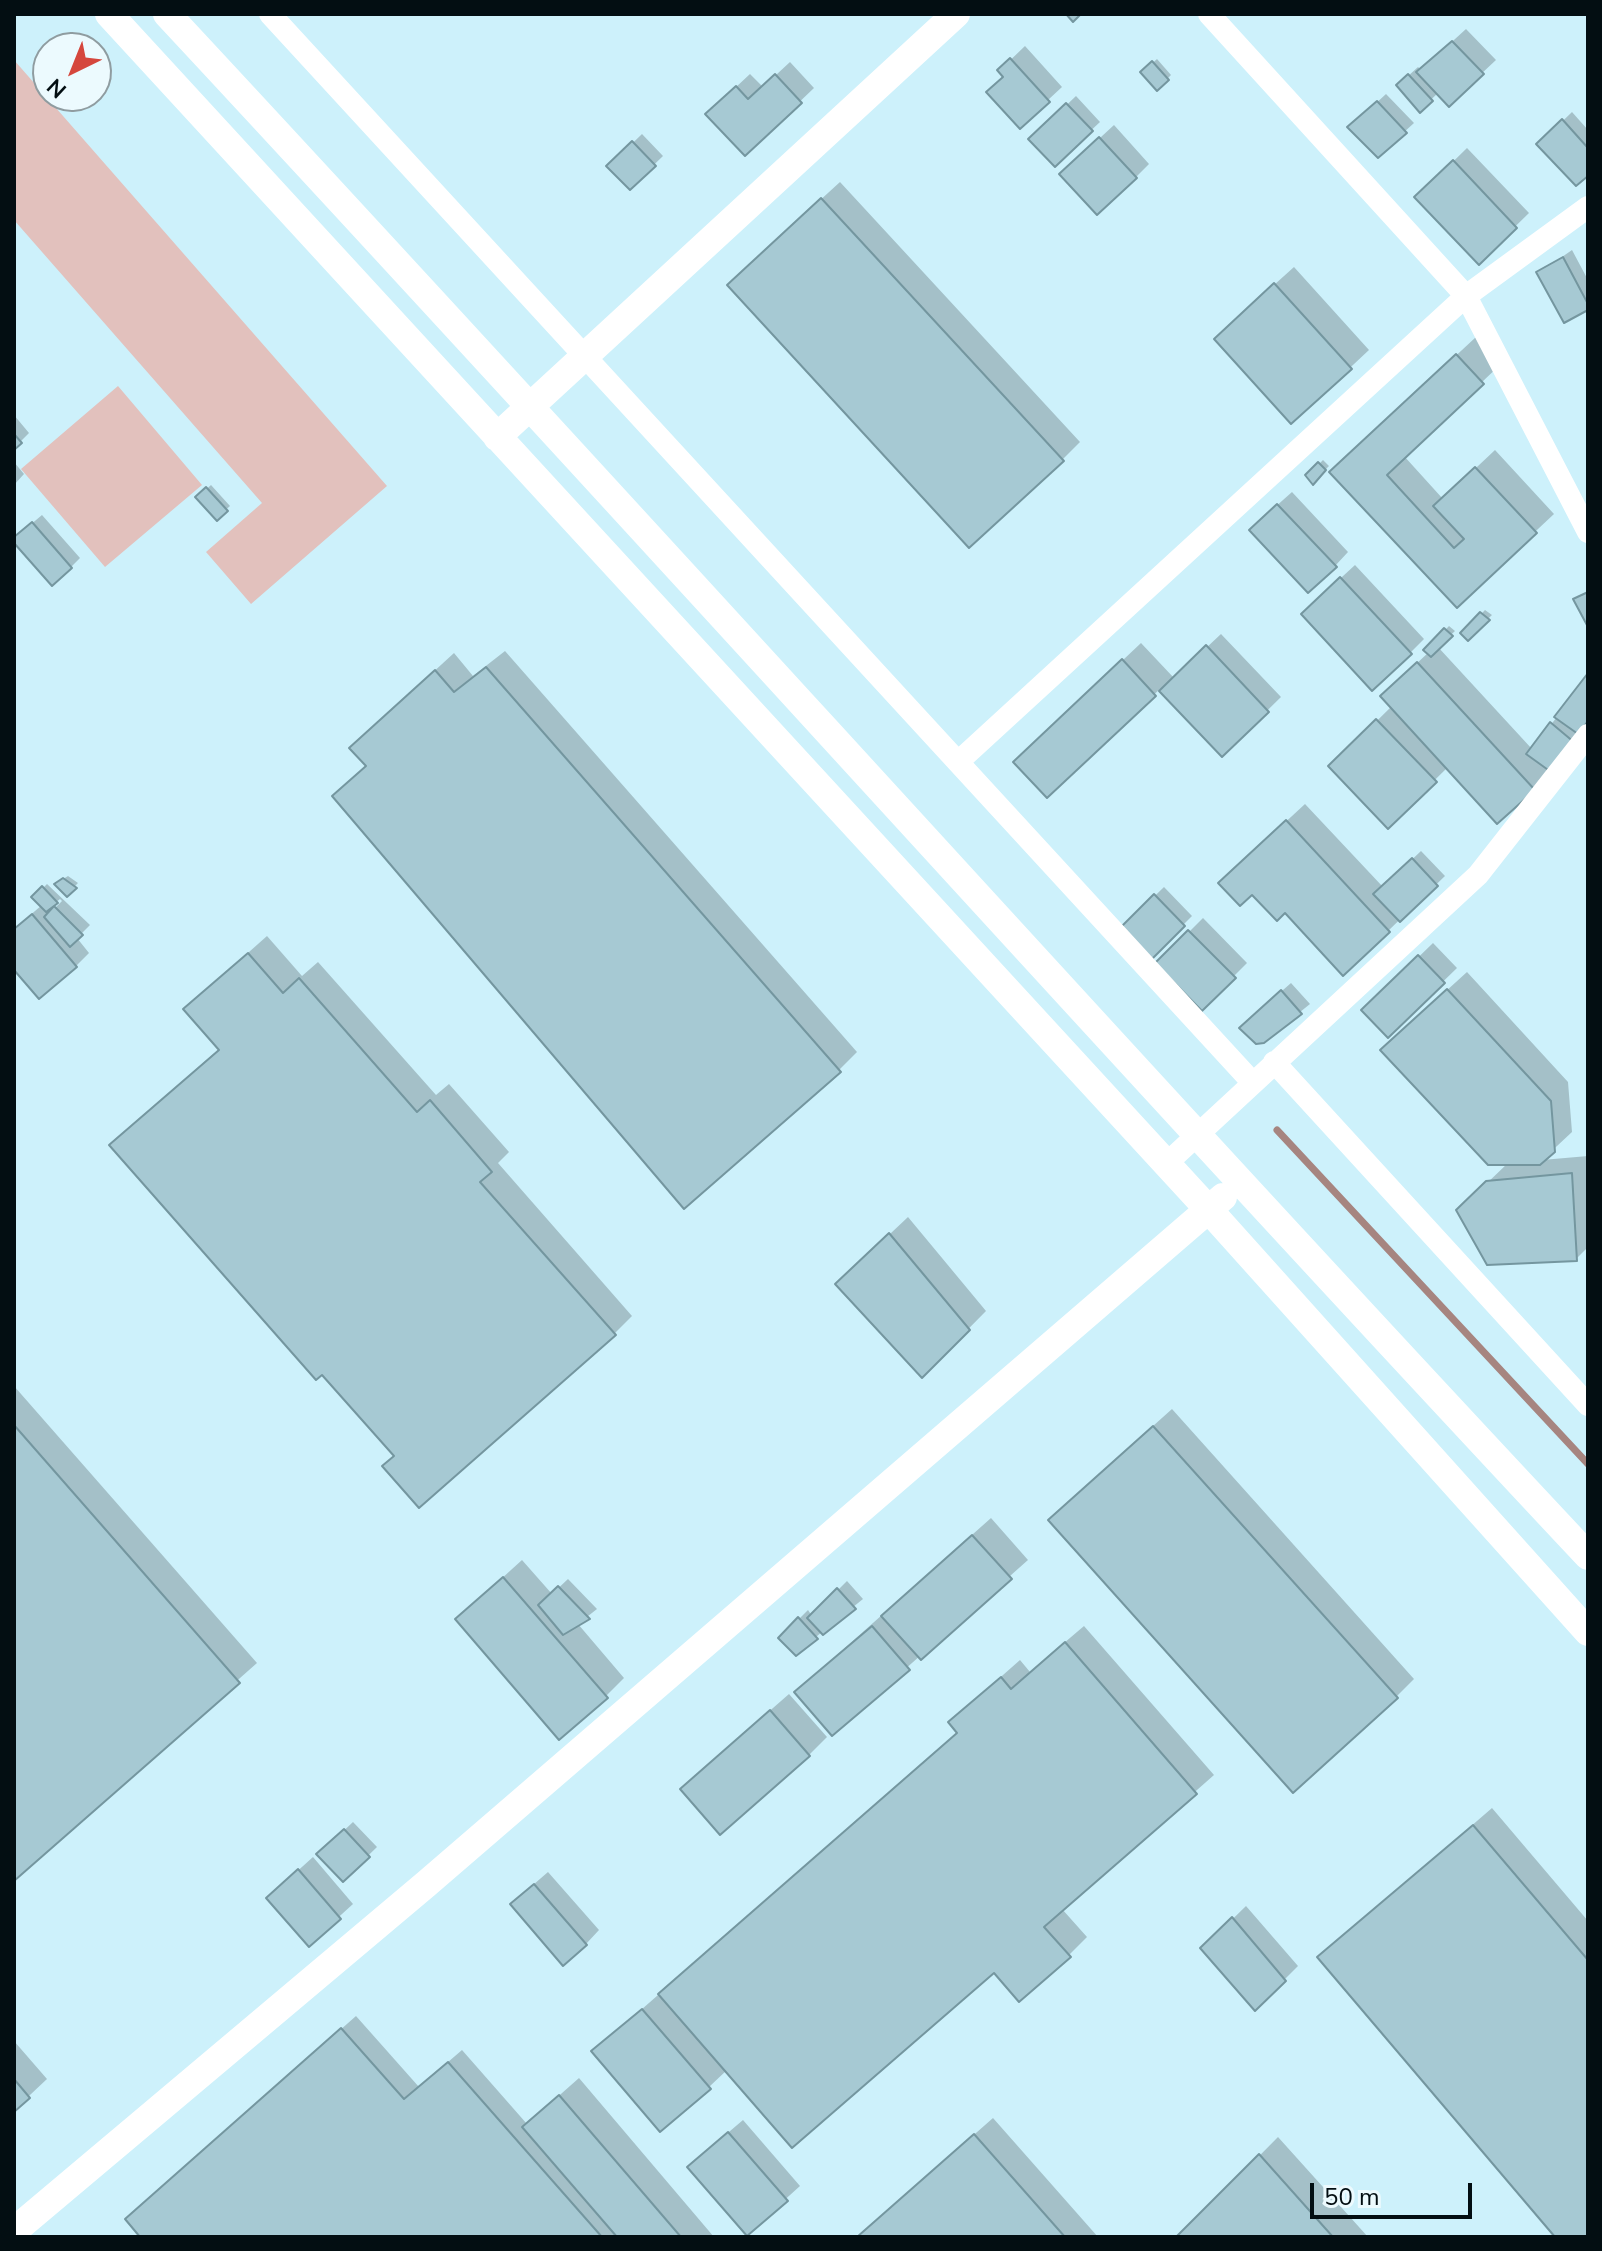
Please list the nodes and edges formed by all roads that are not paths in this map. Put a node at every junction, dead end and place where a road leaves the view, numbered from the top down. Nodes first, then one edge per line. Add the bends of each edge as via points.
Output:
1 (109, 14) edge
2 (167, 14) edge
3 (270, 14) edge
4 (956, 14) edge
5 (1209, 14) edge
6 (1588, 207) edge
7 (1466, 296) junction
8 (584, 355) junction
9 (532, 405) junction
10 (497, 437) junction
11 (1588, 532) edge
12 (1588, 735) edge
13 (958, 762) junction
14 (1274, 1062) junction
15 (1253, 1083) junction
16 (1197, 1135) junction
17 (1166, 1164) junction
18 (1239, 1183) junction
19 (1209, 1210) junction
20 (1588, 1405) edge
21 (1588, 1556) edge
22 (1588, 1632) edge
23 (14, 2231) edge

1 - 10 street
2 - 9 street
3 - 8 street
4 - 8 street
5 - 7 street
6 - 7 street
7 - 11 street
7 - 13 street
8 - 9 street
8 - 13 street
9 - 10 street
9 - 16 street
10 - 17 street
12 - 14 street via 1478,875
13 - 15 street
14 - 15 street
14 - 20 street
15 - 16 street
16 - 17 street
16 - 18 street
17 - 19 street
18 - 19 street
18 - 21 street
19 - 22 street
19 - 23 street

